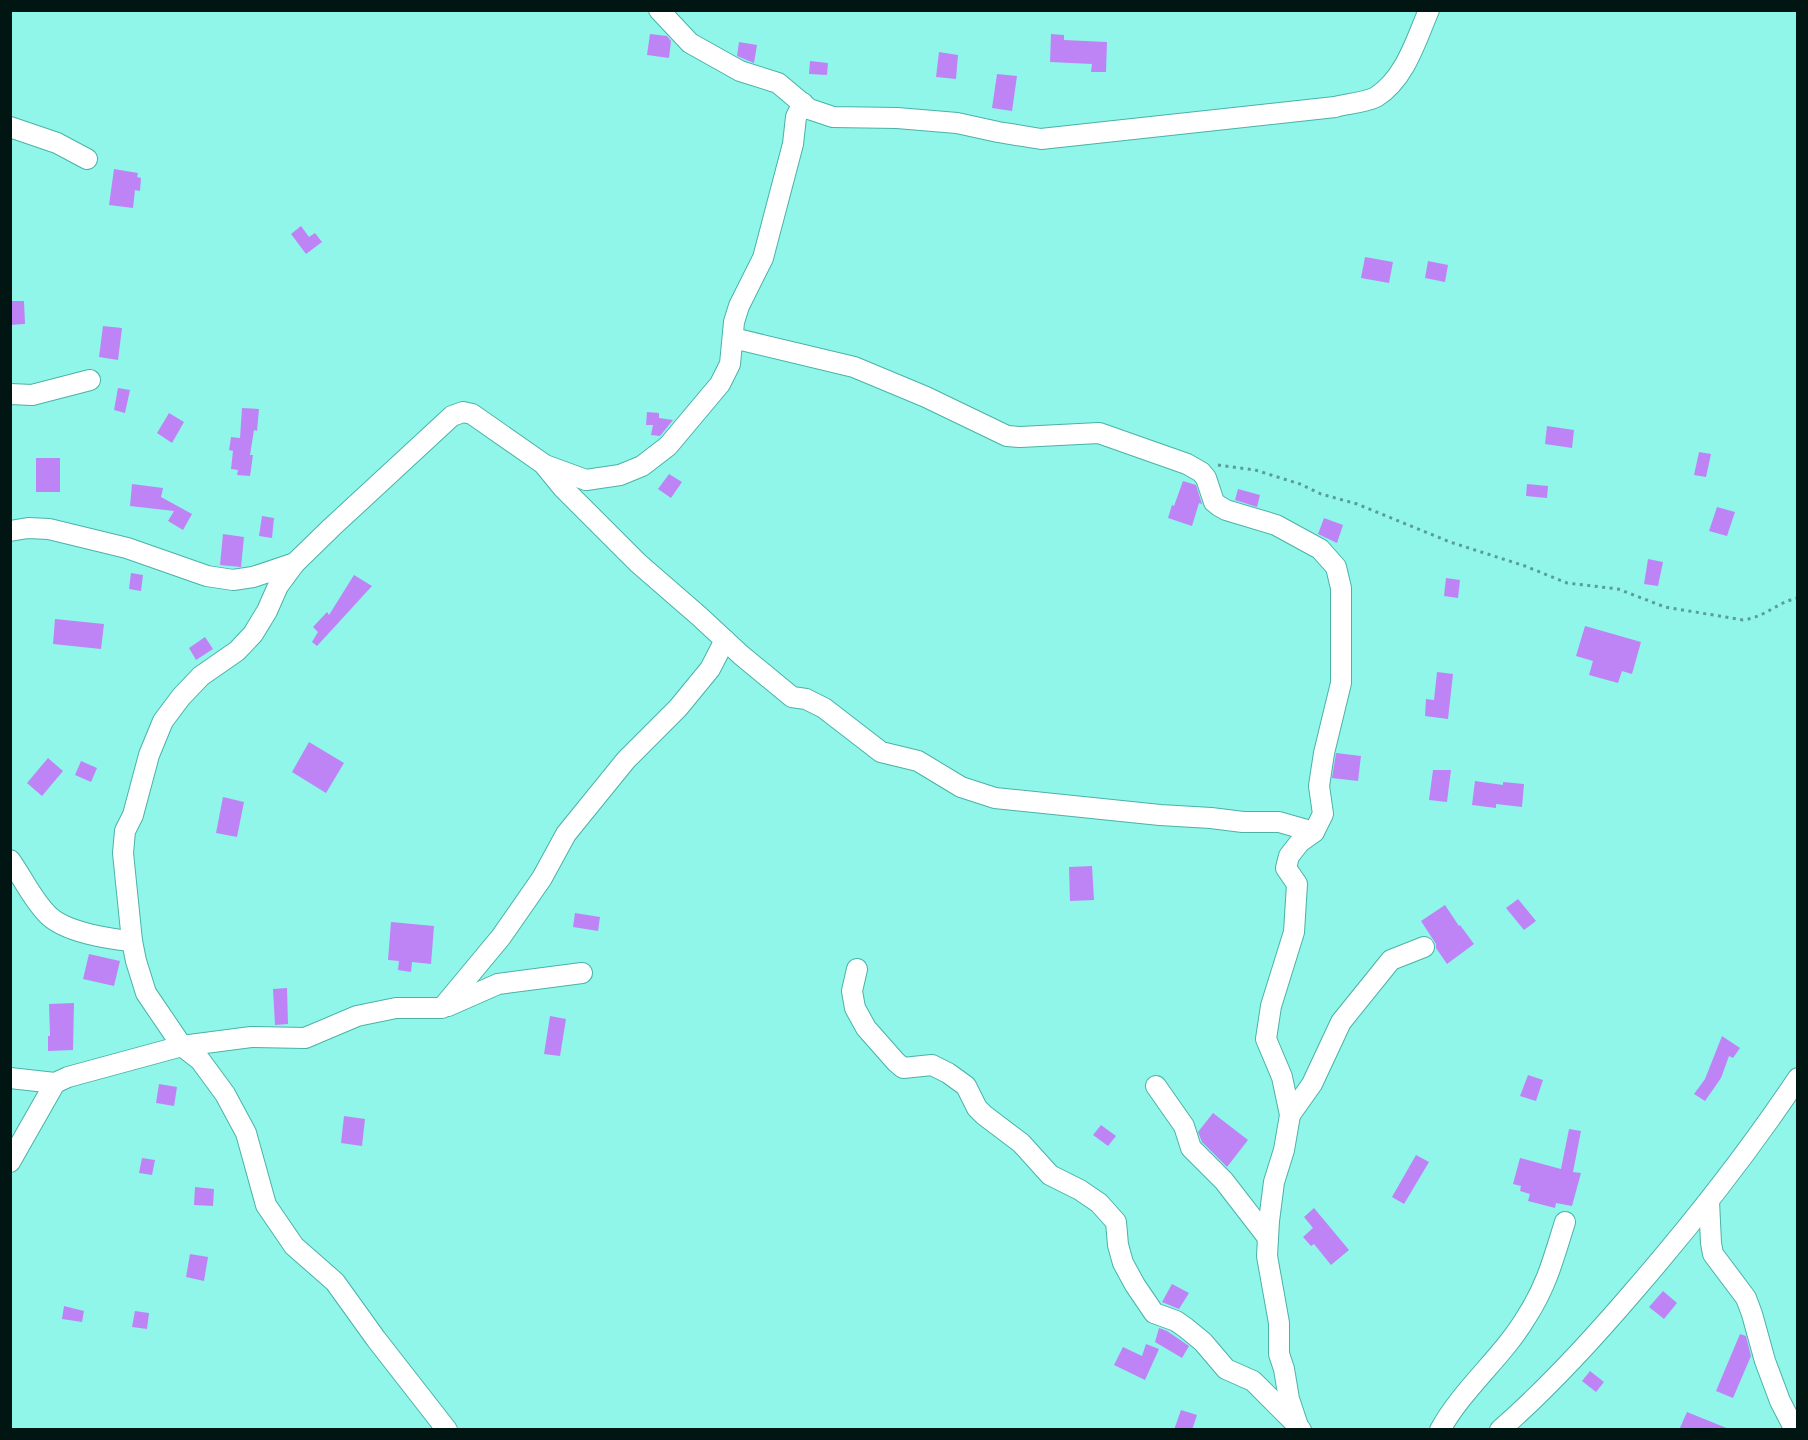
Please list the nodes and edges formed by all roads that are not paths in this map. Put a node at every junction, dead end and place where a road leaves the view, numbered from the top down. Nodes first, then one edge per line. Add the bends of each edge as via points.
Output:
1 (659, 10) edge
2 (1429, 10) edge
3 (803, 103) junction
4 (10, 127) edge
5 (87, 159) dead end
6 (733, 338) junction
7 (90, 380) dead end
8 (10, 394) edge
9 (545, 465) junction
10 (10, 531) edge
11 (296, 563) junction
12 (725, 640) junction
13 (1314, 832) junction
14 (10, 860) edge
15 (132, 941) junction
16 (1424, 947) dead end
17 (857, 969) dead end
18 (582, 973) dead end
19 (442, 1008) junction
20 (182, 1046) junction
21 (10, 1078) edge
22 (1797, 1078) edge
23 (55, 1083) junction
24 (1156, 1086) dead end
25 (1290, 1115) junction
26 (10, 1162) edge
27 (1709, 1201) junction
28 (1565, 1222) dead end
29 (1268, 1238) junction
30 (1300, 1428) edge
31 (447, 1430) edge
32 (1440, 1430) edge
33 (1500, 1430) edge
34 (1795, 1430) edge

1 - 3 street via 690,43 740,71 778,83
2 - 3 street via 1396,78 1375,97 1335,107 1041,139 957,123 833,117
3 - 6 street via 796,117 793,144 763,258 739,306
4 - 5 street via 57,143
6 - 9 street via 730,364 720,384 668,446 642,466 620,475 586,480
6 - 13 street via 854,367 1007,436 1099,433 1187,464 1206,478 1219,506 1276,525 1320,549 1336,567 1341,588 1341,683 1319,786 1323,814
7 - 8 street via 32,395
9 - 11 street via 472,414 458,412
9 - 12 street via 638,563
10 - 11 street via 49,529 127,548 207,576 233,580
11 - 15 street via 278,586 253,634 237,651 201,676 163,721 125,831 123,853
12 - 13 street via 792,697 824,708 881,752 918,761 960,787 995,798 1243,822 1279,822
12 - 19 street via 710,669 626,760 566,834 542,878 501,937
13 - 25 street via 1289,856 1286,868 1297,884 1294,932 1271,1006 1266,1039 1282,1077
14 - 15 street via 49,916 68,927
15 - 20 street via 146,993
16 - 25 street via 1391,960 1341,1022 1312,1084
17 - 30 street via 852,991 855,1008 866,1028 896,1062 903,1068 932,1065 948,1073 966,1086 984,1115 1022,1143 1050,1175 1099,1203 1116,1222 1123,1263 1154,1313 1186,1328 1227,1369 1253,1382
18 - 19 street via 498,984
19 - 20 street via 396,1008 357,1016 305,1038 251,1036
20 - 23 street
20 - 31 street via 200,1060 225,1094 246,1133 266,1205 294,1246 335,1282
21 - 23 street
22 - 27 street
23 - 26 street
24 - 29 street via 1184,1126 1191,1148 1224,1181
25 - 29 street via 1274,1182
27 - 33 street via 1595,1335
27 - 34 street via 1713,1254 1746,1298 1776,1391
28 - 32 street via 1548,1278 1527,1317
29 - 30 street via 1280,1354

